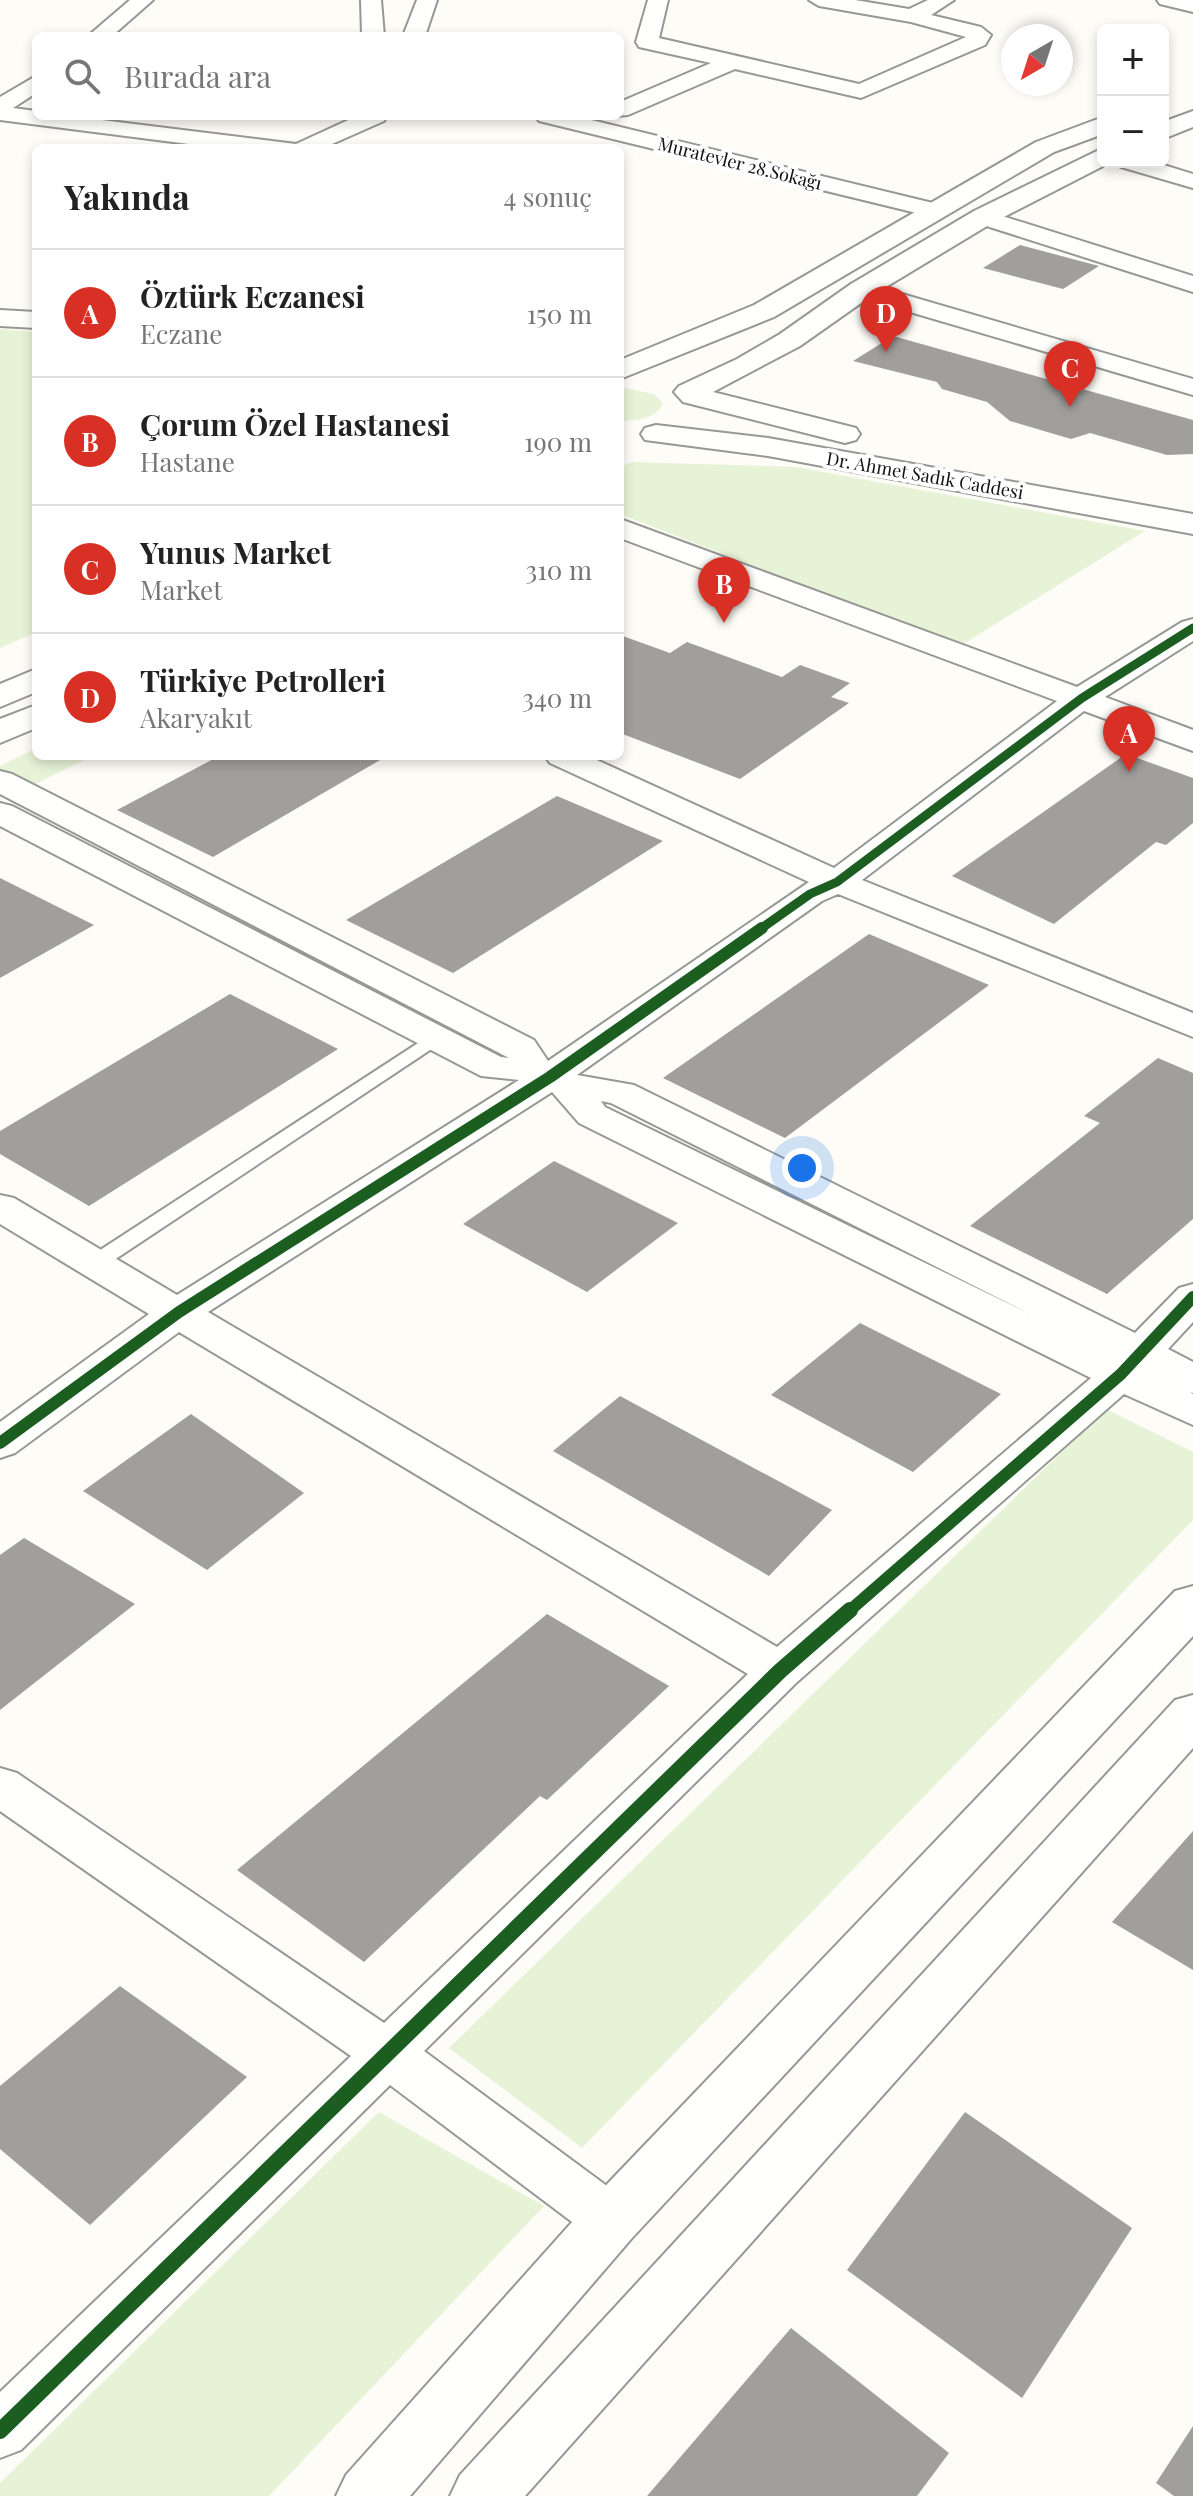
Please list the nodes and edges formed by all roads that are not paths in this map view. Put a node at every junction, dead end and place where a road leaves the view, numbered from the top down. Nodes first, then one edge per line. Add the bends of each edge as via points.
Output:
1 (143, 0) edge
2 (371, 0) edge
3 (427, 0) edge
4 (658, 0) edge
5 (819, 0) edge
6 (944, 0) edge
7 (1167, 0) edge
8 (1193, 6) edge
9 (912, 16) junction
10 (104, 32) edge
11 (373, 32) edge
12 (415, 32) edge
13 (733, 62) junction
14 (32, 86) edge
15 (624, 108) edge
16 (0, 110) edge
17 (32, 115) edge
18 (1193, 118) edge
19 (61, 120) edge
20 (595, 121) edge
21 (338, 124) edge
22 (1097, 127) edge
23 (1169, 128) edge
24 (248, 144) edge
25 (310, 144) edge
26 (1097, 159) edge
27 (1149, 168) edge
28 (1193, 181) edge
29 (933, 210) junction
30 (983, 217) junction
31 (1193, 284) edge
32 (861, 290) junction
33 (764, 311) junction
34 (0, 318) edge
35 (32, 320) edge
36 (790, 340) junction
37 (624, 343) edge
38 (624, 369) edge
39 (624, 372) edge
40 (1193, 387) edge
41 (691, 394) junction
42 (853, 436) junction
43 (1193, 499) edge
44 (1193, 524) edge
45 (624, 529) edge
46 (1193, 628) edge
47 (32, 681) edge
48 (0, 697) edge
49 (1082, 698) junction
50 (32, 717) edge
51 (0, 732) edge
52 (1193, 741) edge
53 (570, 760) edge
54 (0, 781) edge
55 (6, 823) edge
56 (837, 882) junction
57 (1193, 1026) edge
58 (435, 1038) junction
59 (551, 1077) junction
60 (0, 1207) edge
61 (95, 1263) junction
62 (1193, 1297) edge
63 (179, 1312) junction
64 (1130, 1363) junction
65 (1193, 1379) edge
66 (1193, 1411) edge
67 (0, 1443) edge
68 (1193, 1604) edge
69 (780, 1671) junction
70 (1193, 1714) edge
71 (0, 1786) edge
72 (387, 2053) junction
73 (611, 2220) junction
74 (0, 2431) edge
75 (493, 2493) edge
76 (369, 2496) edge

1 - 10 street
2 - 11 street
3 - 12 street
4 - 13 street via 647,42
5 - 9 street
6 - 9 street
7 - 8 street
9 - 13 street via 980,35 861,91
13 - 15 street
14 - 16 street
16 - 17 street
18 - 23 street
19 - 24 street
20 - 29 street, Muratevler 28.Sokağı
21 - 25 street
22 - 29 street via 1045,147
26 - 30 street
27 - 28 street
29 - 33 street
30 - 31 street
30 - 32 street
32 - 36 street
32 - 40 street
33 - 37 street
33 - 38 street
34 - 35 street
36 - 41 street
36 - 42 street via 775,366 780,384 789,396
39 - 41 street via 666,379
41 - 42 street
41 - 44 street, Dr. Ahmet Sadık Caddesi via 696,404 686,422 642,436 768,447
42 - 43 street
45 - 49 street
46 - 49 street
47 - 48 street
49 - 52 street
49 - 56 street
50 - 51 street
53 - 56 street
54 - 59 street via 521,1048
55 - 58 street
56 - 57 street
56 - 59 street via 810,894
58 - 59 street via 494,1068
58 - 61 lane
59 - 63 street
59 - 64 street via 592,1115
60 - 61 street
61 - 63 street
62 - 64 street
63 - 67 street
63 - 69 street
64 - 65 street
64 - 66 street
64 - 69 street
68 - 73 street
69 - 72 street
70 - 75 street
71 - 72 street
72 - 73 street
72 - 74 street
73 - 76 street

